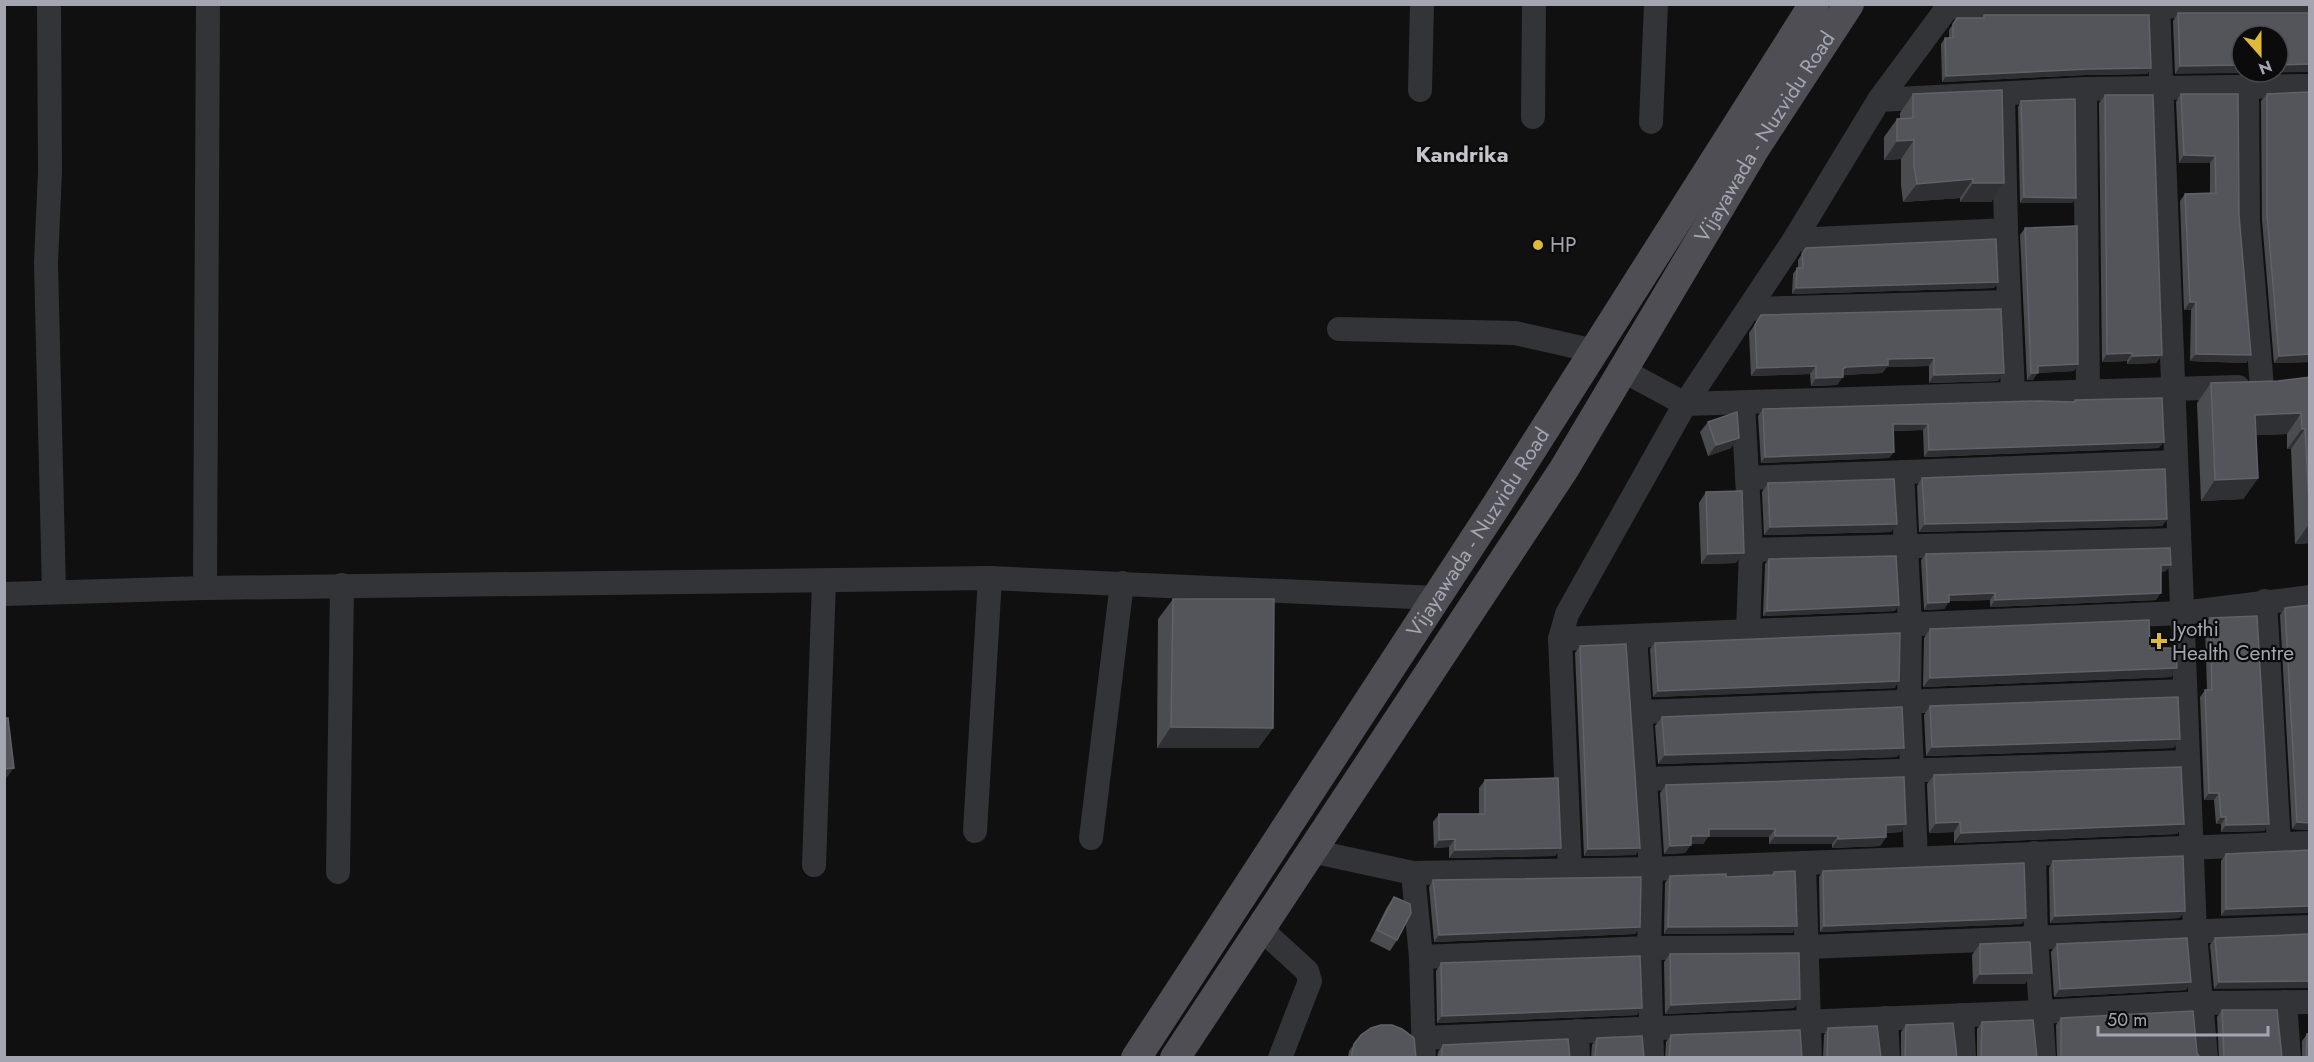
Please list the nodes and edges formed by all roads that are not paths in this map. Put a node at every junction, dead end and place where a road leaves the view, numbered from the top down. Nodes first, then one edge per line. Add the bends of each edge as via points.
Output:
1 (49, 4) edge
2 (208, 4) edge
3 (1422, 4) edge
4 (1534, 4) edge
5 (1656, 4) edge
6 (1814, 4) edge
7 (1849, 4) edge
8 (2158, 5) edge
9 (1949, 6) edge
10 (2310, 6) edge
11 (2310, 86) edge
12 (2247, 87) junction
13 (2161, 88) junction
14 (2085, 89) junction
15 (1420, 90) dead end
16 (2003, 93) junction
17 (1879, 100) junction
18 (1533, 117) dead end
19 (1651, 122) dead end
20 (2006, 230) junction
21 (1794, 240) junction
22 (2009, 302) junction
23 (1749, 309) junction
24 (1339, 328) dead end
25 (1594, 351) junction
26 (1630, 375) junction
27 (2173, 389) junction
28 (2088, 392) junction
29 (2013, 394) junction
30 (1678, 400) junction
31 (1743, 403) junction
32 (2176, 462) junction
33 (1902, 472) junction
34 (1747, 478) junction
35 (2179, 540) junction
36 (1905, 547) junction
37 (1751, 550) junction
38 (990, 578) junction
39 (824, 581) junction
40 (1122, 583) junction
41 (342, 585) junction
42 (205, 588) junction
43 (54, 591) junction
44 (4, 594) edge
45 (2310, 597) edge
46 (1436, 598) junction
47 (2265, 601) junction
48 (2182, 613) junction
49 (1910, 624) junction
50 (1748, 631) junction
51 (1635, 636) junction
52 (1560, 639) junction
53 (2185, 691) junction
54 (1909, 702) junction
55 (1642, 712) junction
56 (2188, 762) junction
57 (1912, 770) junction
58 (1646, 779) junction
59 (975, 831) dead end
60 (1091, 838) dead end
61 (2310, 843) edge
62 (2279, 844) junction
63 (2191, 848) junction
64 (2034, 853) junction
65 (1325, 855) junction
66 (1916, 858) junction
67 (1804, 863) junction
68 (814, 865) dead end
69 (1570, 869) junction
70 (1651, 869) junction
71 (338, 872) dead end
72 (1413, 873) junction
73 (2310, 927) edge
74 (2195, 933) junction
75 (1267, 935) junction
76 (2036, 937) junction
77 (1808, 947) junction
78 (1649, 948) junction
79 (1420, 957) junction
80 (2285, 1002) junction
81 (2310, 1002) edge
82 (2202, 1003) junction
83 (2042, 1012) junction
84 (1962, 1015) junction
85 (1886, 1018) junction
86 (1809, 1021) junction
87 (1650, 1028) junction
88 (1577, 1031) junction
89 (1502, 1046) edge
90 (1424, 1048) edge
91 (1136, 1058) edge
92 (1176, 1058) edge
93 (1280, 1058) edge
94 (1578, 1058) edge
95 (1652, 1058) edge
96 (1810, 1058) edge
97 (1888, 1058) edge
98 (1964, 1058) edge
99 (2044, 1058) edge
100 (2206, 1058) edge
101 (2289, 1058) edge

1 - 43 street via 46,263
2 - 42 street
3 - 15 street
4 - 18 street
5 - 19 street
6 - 25 main road, Vijayawada - Nuzvidu Road
7 - 26 main road, Vijayawada - Nuzvidu Road via 1755,148
8 - 9 street
8 - 10 street
8 - 13 street
9 - 17 street
11 - 12 street
12 - 13 street
12 - 27 street via 2248,221 2271,386
13 - 14 street
13 - 27 street
14 - 16 street
14 - 28 street
16 - 17 street
16 - 20 street
17 - 21 street
20 - 21 street
20 - 22 street
21 - 23 street
22 - 23 street
22 - 29 street
23 - 30 street
24 - 25 street via 1515,333
25 - 46 main road, Vijayawada - Nuzvidu Road
26 - 30 street
26 - 65 main road, Vijayawada - Nuzvidu Road via 1564,469
27 - 28 street
27 - 32 street
28 - 29 street
29 - 31 street
30 - 31 street
30 - 52 street via 1567,614
31 - 34 street
32 - 33 street
32 - 35 street
33 - 34 street
33 - 36 street
34 - 37 street
35 - 36 street
35 - 48 street
36 - 37 street
36 - 49 street
37 - 50 street
38 - 39 street
38 - 40 street
38 - 59 street
39 - 41 street
39 - 68 street
40 - 46 street
40 - 60 street
41 - 42 street
41 - 71 street
42 - 43 street
43 - 44 street
45 - 47 street
46 - 91 main road, Vijayawada - Nuzvidu Road
47 - 48 street
47 - 62 street
48 - 49 street
48 - 53 street
49 - 50 street
49 - 54 street
50 - 51 street
51 - 52 street
51 - 55 street
52 - 69 street
53 - 54 street
53 - 56 street
54 - 55 street
54 - 57 street
55 - 58 street
56 - 57 street
56 - 63 street
57 - 58 street
57 - 66 street
58 - 70 street
61 - 62 street
62 - 63 street
63 - 64 street
63 - 74 street
64 - 66 street
64 - 76 street
65 - 72 street
65 - 75 main road, Vijayawada - Nuzvidu Road
66 - 67 street
67 - 70 street
67 - 77 street
69 - 70 street
69 - 72 street
70 - 78 street
72 - 79 street
73 - 74 street
74 - 76 street
74 - 82 street
75 - 92 main road, Vijayawada - Nuzvidu Road
75 - 93 street via 1307,971 1310,981
76 - 77 street
76 - 83 street
77 - 78 street
77 - 86 street
78 - 79 street
78 - 87 street
79 - 90 street
80 - 81 street
80 - 82 street
80 - 101 street
82 - 83 street
82 - 100 street
83 - 84 street
83 - 99 street
84 - 85 street
84 - 98 street
85 - 86 street
85 - 97 street
86 - 87 street
86 - 96 street
87 - 88 street
87 - 95 street
88 - 89 street
88 - 94 street
89 - 90 street

